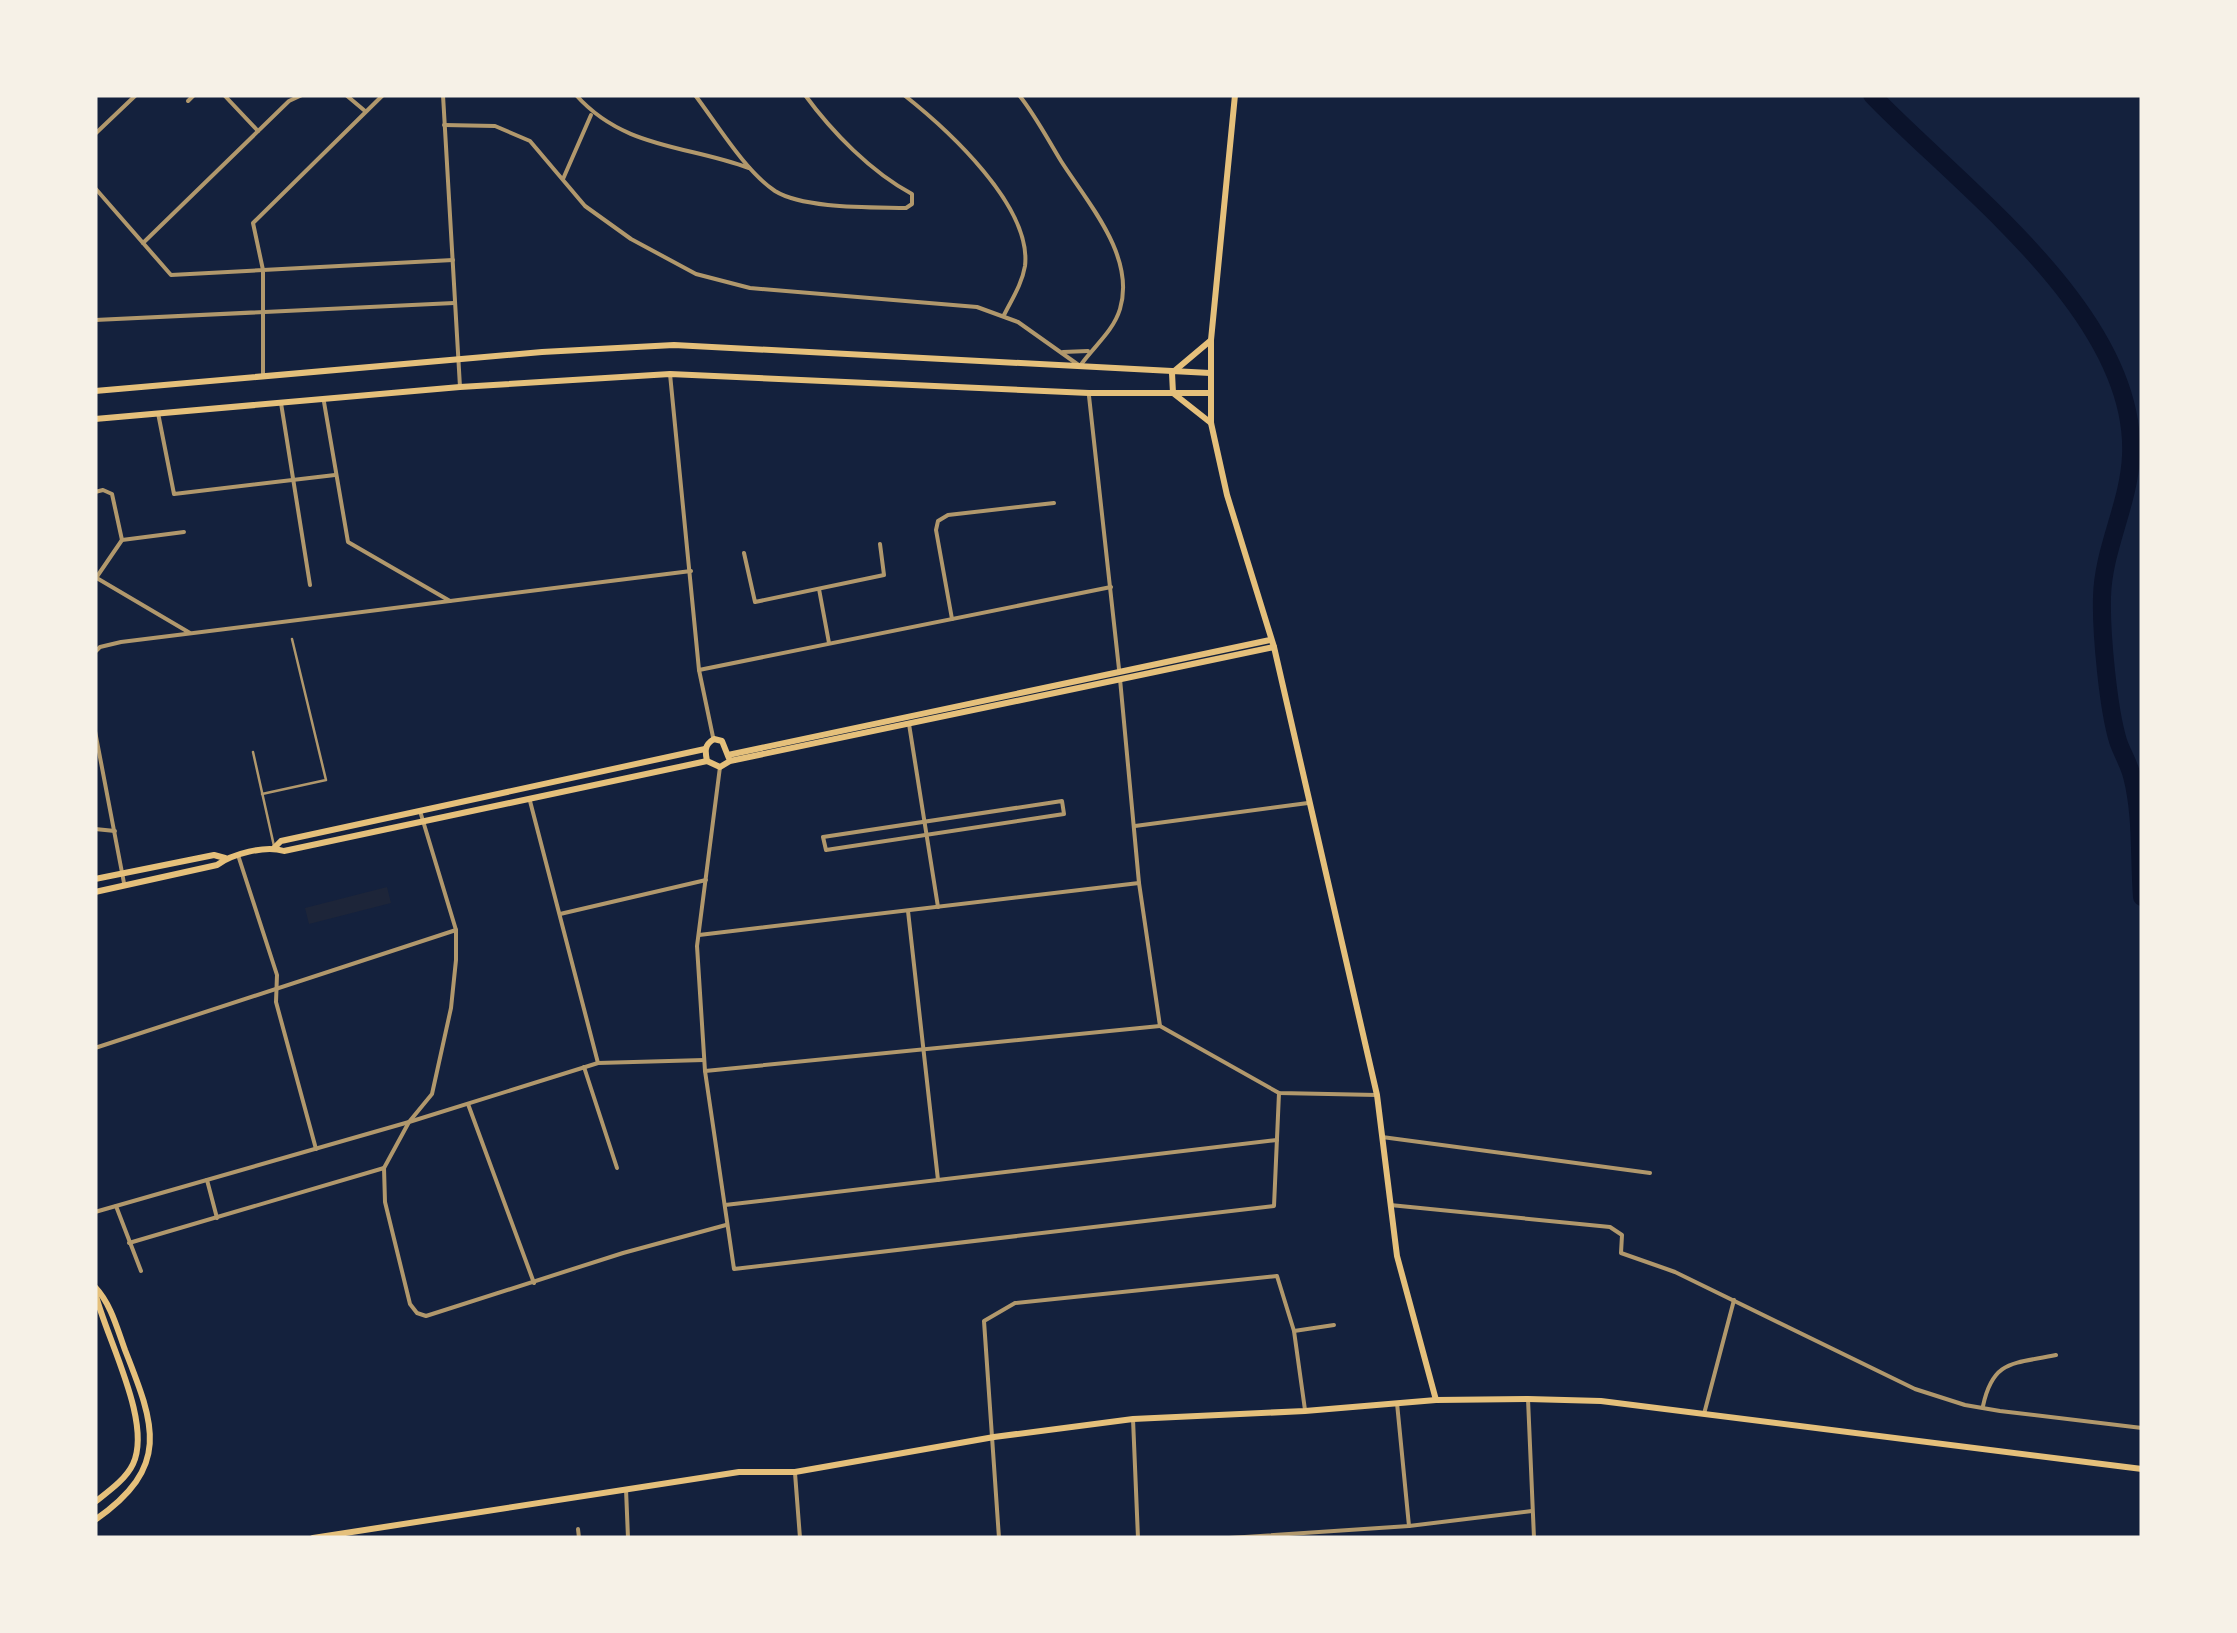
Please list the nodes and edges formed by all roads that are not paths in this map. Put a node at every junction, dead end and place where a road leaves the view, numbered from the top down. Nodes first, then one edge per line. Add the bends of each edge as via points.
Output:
1 (136, 95) edge
2 (194, 95) edge
3 (224, 95) edge
4 (302, 95) edge
5 (346, 95) edge
6 (384, 95) edge
7 (443, 95) edge
8 (576, 95) edge
9 (695, 95) edge
10 (805, 95) edge
11 (904, 95) edge
12 (1019, 95) edge
13 (1236, 95) edge
14 (188, 101) dead end
15 (366, 112) junction
16 (592, 113) junction
17 (444, 125) junction
18 (258, 131) junction
19 (95, 134) edge
20 (753, 170) junction
21 (563, 179) junction
22 (95, 188) edge
23 (143, 243) junction
24 (453, 260) junction
25 (263, 270) junction
26 (454, 303) junction
27 (263, 312) junction
28 (1004, 316) junction
29 (95, 320) edge
30 (1210, 340) junction
31 (1090, 351) junction
32 (1063, 352) junction
33 (458, 359) junction
34 (1080, 366) junction
35 (1172, 373) junction
36 (1210, 373) junction
37 (263, 374) junction
38 (670, 374) junction
39 (460, 387) junction
40 (95, 391) edge
41 (1089, 393) junction
42 (1172, 393) junction
43 (1210, 393) junction
44 (323, 400) junction
45 (281, 403) junction
46 (158, 414) junction
47 (95, 419) edge
48 (1210, 423) junction
49 (335, 476) junction
50 (293, 482) junction
51 (95, 492) edge
52 (1054, 503) dead end
53 (184, 532) dead end
54 (122, 540) junction
55 (880, 544) dead end
56 (744, 553) dead end
57 (690, 571) junction
58 (95, 578) edge
59 (310, 585) dead end
60 (1111, 587) junction
61 (819, 589) junction
62 (450, 601) junction
63 (952, 620) junction
64 (192, 633) junction
65 (292, 638) dead end
66 (1272, 643) junction
67 (830, 644) junction
68 (95, 652) edge
69 (699, 670) junction
70 (1120, 674) junction
71 (908, 722) junction
72 (95, 731) edge
73 (714, 739) junction
74 (705, 749) junction
75 (252, 752) dead end
76 (729, 758) junction
77 (707, 761) junction
78 (720, 767) junction
79 (262, 794) junction
80 (530, 800) junction
81 (1308, 803) junction
82 (420, 811) junction
83 (925, 821) junction
84 (423, 823) junction
85 (1134, 826) junction
86 (95, 829) edge
87 (114, 831) junction
88 (927, 834) junction
89 (274, 848) junction
90 (238, 856) junction
91 (226, 858) junction
92 (122, 874) junction
93 (95, 879) edge
94 (706, 880) junction
95 (1139, 883) junction
96 (125, 886) junction
97 (95, 892) edge
98 (938, 907) junction
99 (908, 911) junction
100 (560, 914) junction
101 (456, 930) junction
102 (699, 935) junction
103 (276, 989) junction
104 (1160, 1026) junction
105 (95, 1048) edge
106 (923, 1050) junction
107 (704, 1060) junction
108 (598, 1063) junction
109 (584, 1067) junction
110 (706, 1072) junction
111 (1279, 1093) junction
112 (1377, 1096) junction
113 (467, 1102) junction
114 (409, 1122) junction
115 (1382, 1137) junction
116 (1276, 1140) junction
117 (316, 1149) junction
118 (384, 1168) junction
119 (617, 1168) dead end
120 (1650, 1173) dead end
121 (207, 1180) junction
122 (938, 1180) junction
123 (724, 1205) junction
124 (1389, 1205) junction
125 (116, 1206) junction
126 (95, 1212) edge
127 (217, 1218) junction
128 (726, 1225) junction
129 (129, 1243) junction
130 (141, 1271) dead end
131 (534, 1283) junction
132 (95, 1289) edge
133 (1734, 1300) junction
134 (1334, 1325) dead end
135 (1294, 1331) junction
136 (2056, 1355) dead end
137 (1528, 1399) junction
138 (1436, 1400) junction
139 (1397, 1403) junction
140 (1983, 1408) junction
141 (1305, 1411) junction
142 (1704, 1414) junction
143 (1133, 1419) junction
144 (2142, 1428) edge
145 (994, 1437) junction
146 (2142, 1469) edge
147 (795, 1472) junction
148 (626, 1489) junction
149 (95, 1502) edge
150 (1532, 1512) junction
151 (95, 1520) edge
152 (1409, 1526) junction
153 (578, 1530) dead end
154 (313, 1538) edge
155 (579, 1538) edge
156 (628, 1538) edge
157 (800, 1538) edge
158 (999, 1538) edge
159 (1138, 1538) edge
160 (1229, 1538) edge
161 (1534, 1538) edge

1 - 19 street
2 - 14 street
3 - 18 street
4 - 18 street
5 - 15 street
6 - 15 street
7 - 17 street
8 - 16 street
9 - 20 street
10 - 20 street via 822,120 912,194 912,204 794,198
11 - 28 street via 985,173 1020,230 1024,269
12 - 31 street via 1096,212 1119,261 1120,308
13 - 30 main road
15 - 25 street via 252,222
16 - 20 street via 646,141
16 - 21 street
17 - 21 street via 515,133
17 - 24 street
18 - 23 street
21 - 28 street via 585,206 630,239 696,274 812,294 942,302
22 - 23 street
23 - 25 street via 172,275
24 - 25 street
24 - 26 street
25 - 27 street
26 - 27 street
26 - 33 street
27 - 29 street
27 - 37 street
28 - 32 street
30 - 35 main road
30 - 36 main road
31 - 32 street
31 - 34 street
32 - 34 street
33 - 34 main road via 674,345
33 - 37 main road
33 - 39 street
34 - 35 main road
35 - 36 main road
35 - 42 main road
36 - 43 main road
37 - 40 main road
38 - 39 main road
38 - 41 main road
38 - 57 street
39 - 44 main road
41 - 42 main road
41 - 60 street
42 - 43 main road
42 - 48 main road
43 - 48 main road
44 - 45 main road
44 - 49 street
45 - 46 main road
45 - 50 street
46 - 47 main road
46 - 50 street via 174,494
48 - 66 main road
49 - 50 street
49 - 62 street via 348,542
50 - 59 street
51 - 54 street via 112,494
52 - 63 street via 938,521
53 - 54 street
54 - 58 street
55 - 61 street via 884,574
56 - 61 street via 755,602
57 - 62 street
57 - 69 street
58 - 64 street
60 - 63 street
60 - 70 street
61 - 67 street
62 - 64 street
63 - 67 street
64 - 68 street
65 - 79 lane via 326,780
66 - 70 main road
66 - 81 main road
67 - 69 street
69 - 73 street
70 - 71 main road
70 - 85 street
71 - 76 main road
71 - 83 street
72 - 87 street
73 - 74 main road
73 - 76 main road via 722,740
74 - 77 main road
74 - 82 main road
75 - 79 lane
76 - 78 main road
77 - 78 main road
77 - 80 main road
78 - 94 street
79 - 89 lane
80 - 84 main road
80 - 100 street
81 - 85 street
81 - 112 main road
82 - 84 street
82 - 89 main road via 281,841
83 - 88 street
83 - 88 street via 823,836 826,850
83 - 88 street via 1062,801 1064,814
84 - 89 main road
84 - 101 street
85 - 95 street
86 - 87 street
87 - 92 street
88 - 98 street
89 - 90 main road
90 - 91 main road
90 - 103 street
91 - 92 main road
91 - 96 main road via 217,866
92 - 93 main road
92 - 96 street
94 - 100 street
94 - 102 street
95 - 98 street
95 - 104 street
96 - 97 main road
98 - 99 street
99 - 102 street
99 - 106 street
100 - 108 street
101 - 103 street
101 - 114 street via 452,1008 432,1094
102 - 107 street
103 - 105 street
103 - 117 street
104 - 106 street
104 - 111 street
106 - 110 street
106 - 122 street
107 - 108 street
107 - 110 street
108 - 109 street
109 - 113 street
109 - 119 street
110 - 123 street
111 - 112 street
111 - 116 street
112 - 115 main road
113 - 114 street
113 - 131 street
114 - 117 street
114 - 118 street
115 - 120 street
115 - 124 main road
116 - 122 street
116 - 128 street via 1274,1206 734,1269
117 - 121 street
118 - 127 street
118 - 131 street via 384,1202 416,1313 426,1316
121 - 125 street
121 - 127 street
122 - 123 street
123 - 128 street
124 - 133 street via 1610,1228 1622,1235 1620,1253
124 - 138 main road
125 - 126 street
125 - 129 street
127 - 129 street
128 - 131 street
129 - 130 street
132 - 149 main road via 138,1444 129,1471
132 - 151 main road via 142,1392 150,1438 140,1479
133 - 140 street via 1915,1388
133 - 142 street
134 - 135 street
135 - 141 street
135 - 145 street via 1277,1276 1016,1303 984,1320
136 - 140 street via 1998,1371
137 - 138 main road
137 - 142 main road
137 - 150 street
138 - 139 main road
139 - 141 main road
139 - 152 street
140 - 144 street
141 - 143 main road
142 - 146 main road
143 - 145 main road
143 - 159 street
145 - 147 main road
145 - 158 street
147 - 148 main road via 739,1472
147 - 157 street
148 - 154 main road
148 - 156 street
150 - 152 street
150 - 161 street
152 - 160 street
153 - 155 street

